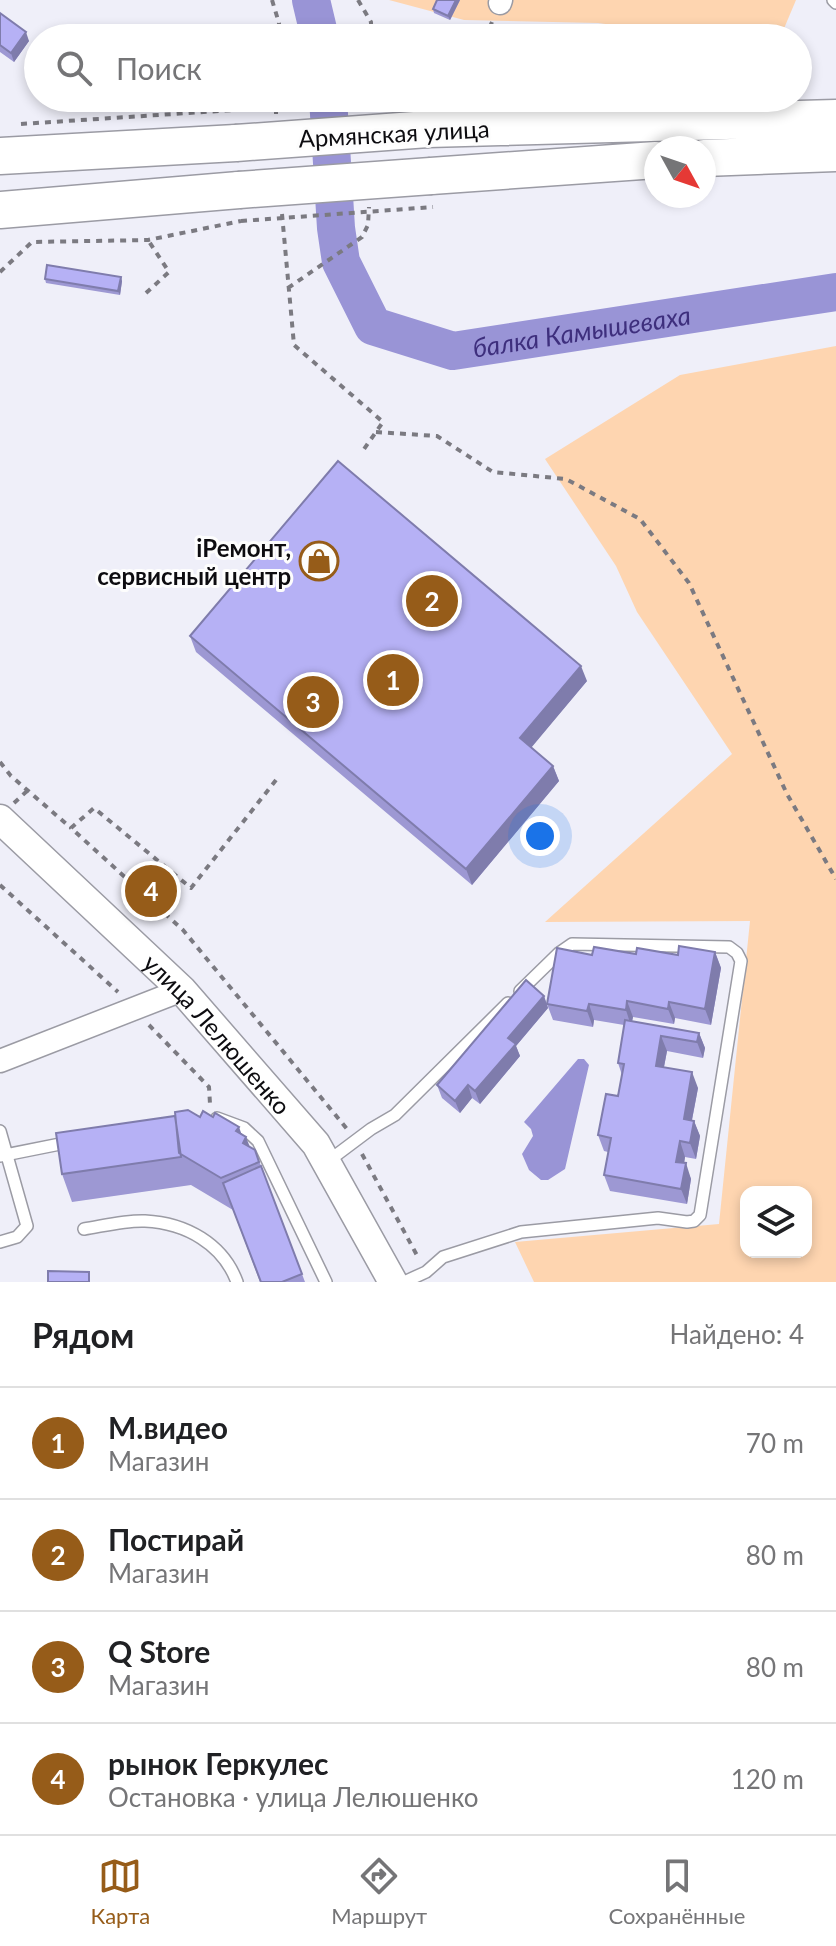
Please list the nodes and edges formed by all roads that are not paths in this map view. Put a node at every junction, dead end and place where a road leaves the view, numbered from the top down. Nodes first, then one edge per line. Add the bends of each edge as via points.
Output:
1 (836, 118) edge
2 (6, 141) edge
3 (836, 153) edge
4 (716, 158) edge
5 (644, 162) edge
6 (0, 210) edge
7 (0, 819) edge
8 (182, 990) junction
9 (0, 1061) edge
10 (205, 1118) edge
11 (0, 1131) edge
12 (81, 1139) edge
13 (3, 1155) edge
14 (327, 1162) junction
15 (84, 1229) dead end
16 (0, 1242) edge
17 (237, 1282) edge
18 (326, 1282) edge
19 (393, 1282) edge
20 (404, 1282) edge

1 - 2 main road, Армянская улица, bridge via 428,129 235,127
3 - 4 main road
5 - 6 main road, Армянская улица, bridge via 432,192 240,206
7 - 8 street, улица Лелюшенко
8 - 9 street
8 - 14 street, улица Лелюшенко
10 - 18 lane via 244,1128 258,1141
11 - 13 lane
12 - 13 lane
13 - 16 lane via 27,1226 17,1237
14 - 19 street, улица Лелюшенко
14 - 20 lane via 395,1115 567,946 729,947 737,953 741,961 700,1215 694,1221 647,1219 521,1232 443,1257
15 - 17 lane via 145,1221 180,1227 211,1243 231,1264

